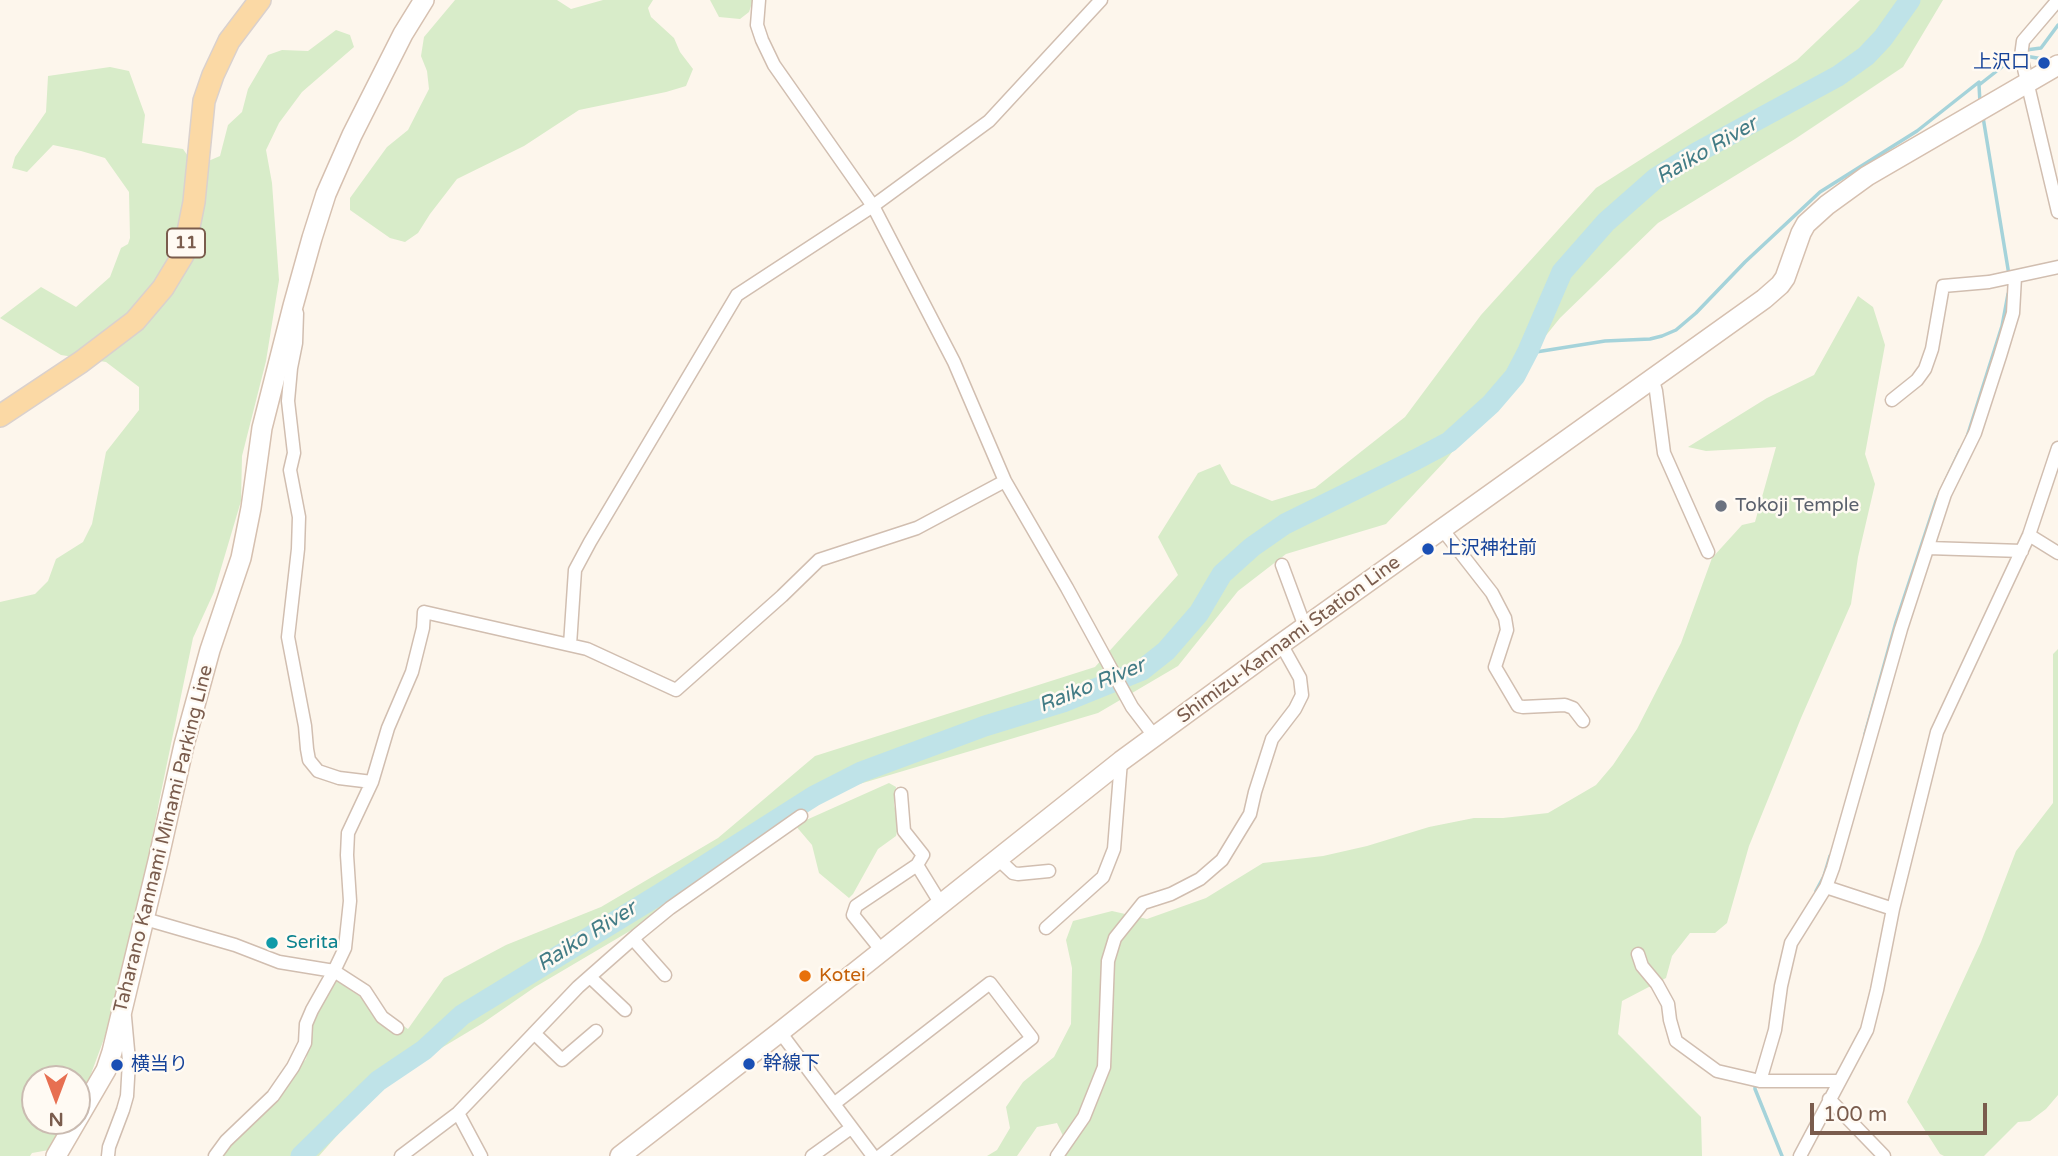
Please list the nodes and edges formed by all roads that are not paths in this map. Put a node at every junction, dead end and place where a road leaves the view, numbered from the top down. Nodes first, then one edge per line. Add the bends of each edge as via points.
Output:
1 (260, 0) edge
2 (424, 0) edge
3 (759, 0) edge
4 (1101, 0) edge
5 (2058, 0) edge
6 (2058, 65) edge
7 (2026, 83) junction
8 (873, 206) junction
9 (2058, 212) edge
10 (2058, 267) edge
11 (2015, 277) junction
12 (293, 306) junction
13 (1652, 378) junction
14 (1892, 400) dead end
15 (0, 415) edge
16 (2058, 448) edge
17 (1005, 481) junction
18 (1442, 529) junction
19 (2029, 534) junction
20 (1928, 548) junction
21 (2022, 551) junction
22 (1708, 552) dead end
23 (2058, 553) edge
24 (1282, 565) dead end
25 (1305, 627) junction
26 (1281, 644) junction
27 (570, 645) junction
28 (1583, 721) dead end
29 (1155, 737) junction
30 (1121, 761) junction
31 (372, 782) junction
32 (901, 794) dead end
33 (801, 816) dead end
34 (998, 859) junction
35 (917, 865) junction
36 (1049, 871) dead end
37 (1826, 887) junction
38 (941, 904) junction
39 (1893, 909) junction
40 (145, 919) junction
41 (1046, 928) dead end
42 (633, 939) junction
43 (882, 951) junction
44 (1638, 954) dead end
45 (334, 971) junction
46 (665, 975) dead end
47 (590, 977) junction
48 (124, 1006) junction
49 (625, 1010) dead end
50 (397, 1028) dead end
51 (596, 1031) dead end
52 (780, 1032) junction
53 (534, 1033) junction
54 (1760, 1081) junction
55 (1839, 1081) junction
56 (1829, 1099) junction
57 (835, 1103) junction
58 (458, 1113) junction
59 (851, 1128) junction
60 (56, 1156) edge
61 (108, 1156) edge
62 (215, 1156) edge
63 (401, 1156) edge
64 (481, 1156) edge
65 (620, 1156) edge
66 (812, 1156) edge
67 (873, 1156) edge
68 (880, 1156) edge
69 (1057, 1156) edge
70 (1800, 1156) edge
71 (1884, 1156) edge

1 - 15 main road, 11 via 229,41 204,101 194,202 183,255 163,288 135,321
2 - 12 main road, Taharano Kannami Minami Parking Line via 331,182
3 - 8 street via 757,25 774,65
4 - 8 street via 989,121
5 - 7 street via 2023,41
6 - 7 main road, Shimizu-Kannami Station Line
7 - 9 street
7 - 13 main road, Shimizu-Kannami Station Line via 1867,176 1827,205 1806,223 1780,285
8 - 17 street via 954,362
8 - 27 street via 737,295 575,570
10 - 11 street
11 - 14 street via 1943,286 1925,369
11 - 20 street via 2013,313 2000,356 1975,433 1945,494
12 - 31 street via 298,315 288,401 294,453 290,470 299,517 288,637 310,760 318,771
12 - 40 main road, Taharano Kannami Minami Parking Line via 262,428 241,558 184,745
13 - 18 main road, Shimizu-Kannami Station Line
13 - 22 street via 1664,453
16 - 19 street
17 - 27 street via 917,528 819,560 676,690
17 - 29 street via 1132,707
18 - 25 main road, Shimizu-Kannami Station Line
18 - 28 street via 1492,593 1505,618 1507,630 1495,667 1518,706 1565,705
19 - 21 street
19 - 23 street
20 - 21 street
20 - 37 street
21 - 39 street via 1937,732
24 - 25 street
25 - 26 main road, Shimizu-Kannami Station Line
26 - 29 main road, Shimizu-Kannami Station Line
26 - 69 street via 1300,677 1301,695 1272,739 1250,814 1222,860 1200,879 1143,902 1115,938 1108,961 1104,1067 1084,1117
27 - 31 street via 424,612 412,672
29 - 30 main road, Shimizu-Kannami Station Line
30 - 34 main road, Shimizu-Kannami Station Line
30 - 41 street via 1114,849 1103,877
31 - 45 street via 348,833 347,933
32 - 35 street via 904,831 923,855
33 - 42 street
34 - 36 street via 1013,873
34 - 38 main road, Shimizu-Kannami Station Line
35 - 38 street
35 - 43 street via 856,906 853,915
37 - 39 street
37 - 54 street via 1791,943
38 - 43 main road, Shimizu-Kannami Station Line
39 - 55 street via 1867,1030
40 - 45 street via 279,962
40 - 48 main road, Taharano Kannami Minami Parking Line
42 - 46 street
42 - 47 street
43 - 52 main road, Shimizu-Kannami Station Line
44 - 54 street via 1668,1004 1676,1041 1717,1071
45 - 50 street via 365,991 382,1017
45 - 62 street via 306,1024 305,1043 293,1067 273,1096
47 - 49 street
47 - 53 street
48 - 60 main road, Taharano Kannami Minami Parking Line via 106,1070
48 - 61 street via 127,1096
51 - 53 street via 562,1060
52 - 57 street
52 - 65 main road, Shimizu-Kannami Station Line
53 - 58 street
54 - 55 street
55 - 56 street
56 - 70 street
56 - 71 street
57 - 59 street
57 - 68 street via 990,983 1032,1038
58 - 63 street
58 - 64 street
59 - 66 street
59 - 67 street

